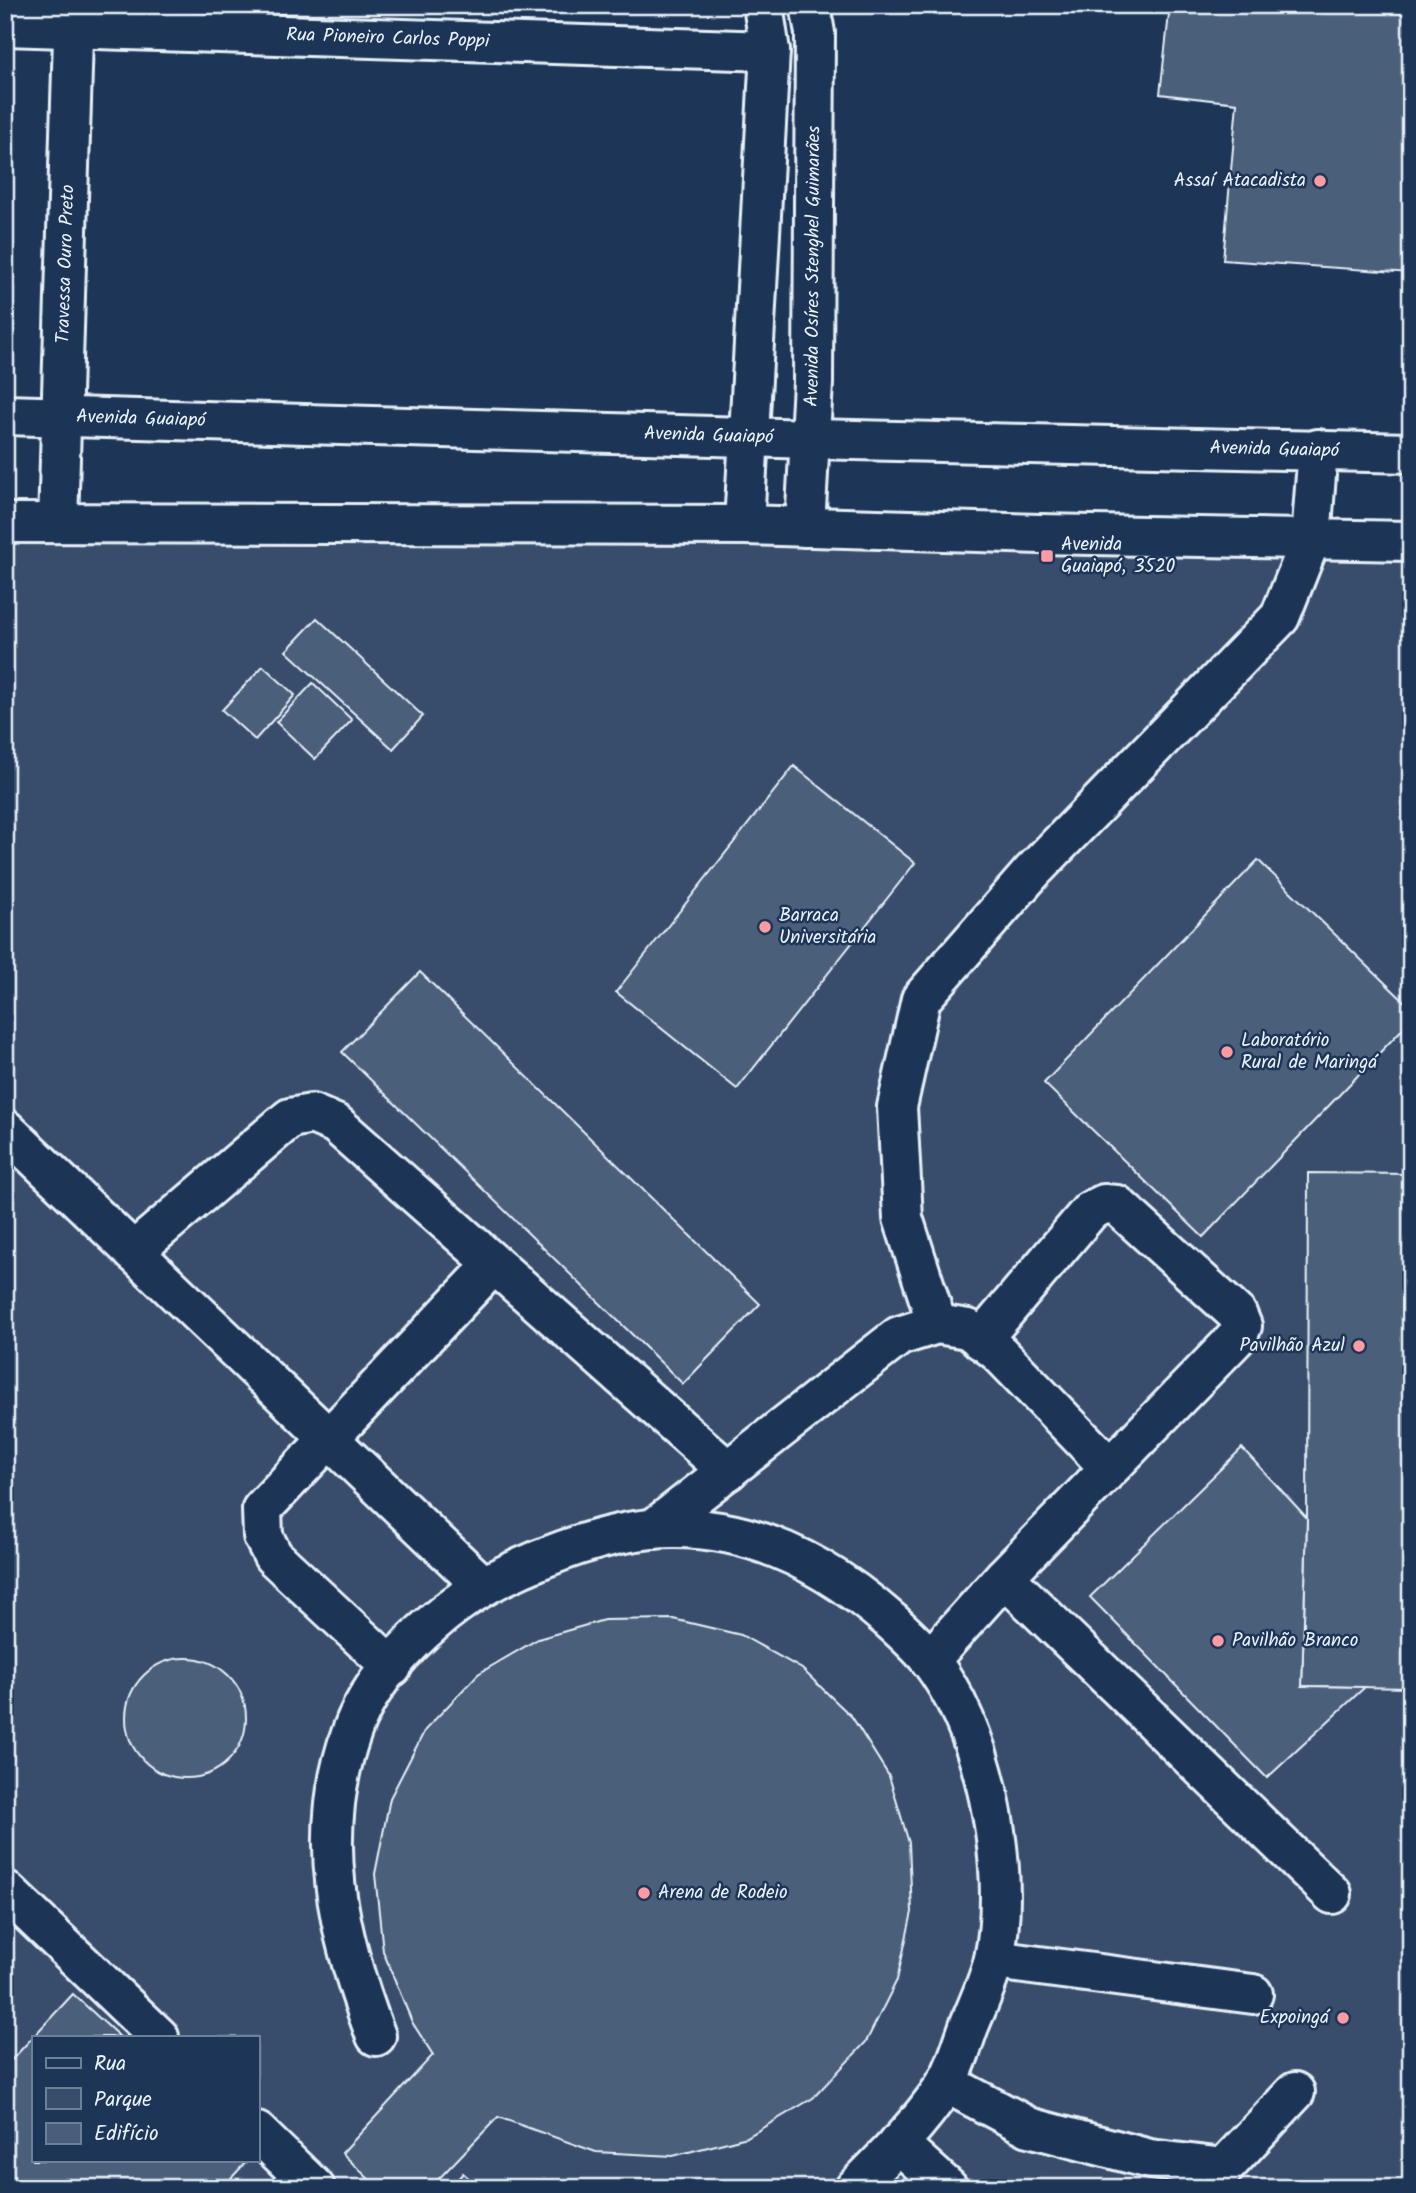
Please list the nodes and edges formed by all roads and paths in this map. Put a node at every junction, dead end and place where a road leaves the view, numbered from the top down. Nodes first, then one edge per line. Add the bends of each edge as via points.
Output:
1 (763, 5) edge
2 (810, 5) edge
3 (74, 16) edge
4 (5, 26) edge
5 (770, 51) junction
6 (5, 415) edge
7 (63, 415) junction
8 (749, 438) junction
9 (811, 439) junction
10 (1318, 449) junction
11 (1411, 453) edge
12 (5, 523) edge
13 (58, 523) junction
14 (744, 525) junction
15 (804, 527) junction
16 (1311, 539) junction
17 (1411, 541) edge
18 (5, 1129) edge
19 (132, 1252) junction
20 (494, 1264) junction
21 (937, 1324) junction
22 (981, 1340) junction
23 (330, 1440) junction
24 (1108, 1467) junction
25 (728, 1471) junction
26 (653, 1529) junction
27 (1003, 1577) junction
28 (483, 1586) junction
29 (930, 1660) junction
30 (392, 1667) junction
31 (5, 1890) edge
32 (1332, 1894) dead end
33 (994, 1960) junction
34 (1253, 1994) dead end
35 (158, 2036) edge
36 (376, 2036) dead end
37 (947, 2083) junction
38 (1294, 2092) dead end
39 (259, 2134) edge
40 (898, 2143) junction
41 (1215, 2178) edge
42 (315, 2188) edge
43 (855, 2188) edge
44 (948, 2188) edge

1 - 5 main road
2 - 9 main road, Avenida Osíres Stenghel Guimarães via 815,33
3 - 4 main road, Rua Pioneiro Carlos Poppi
3 - 5 main road, Rua Pioneiro Carlos Poppi
3 - 7 main road, Travessa Ouro Preto
5 - 8 main road
6 - 7 main road, Avenida Guaiapó
7 - 8 main road, Avenida Guaiapó
7 - 13 main road, Travessa Ouro Preto
8 - 9 main road, Avenida Guaiapó
8 - 14 main road
9 - 10 main road, Avenida Guaiapó
9 - 15 main road, Avenida Osíres Stenghel Guimarães
10 - 11 main road, Avenida Guaiapó
10 - 16 main road
12 - 13 main road
13 - 14 main road
14 - 15 main road
15 - 16 main road
16 - 17 main road
16 - 21 main road via 1280,617 1032,872 921,999 897,1107 903,1218
18 - 19 main road
19 - 20 main road via 290,1118 312,1114 336,1124
19 - 23 main road
20 - 23 main road
20 - 25 main road
21 - 22 main road via 968,1329
21 - 25 main road via 899,1336
22 - 24 main road via 999,1353
22 - 24 main road via 1090,1212 1104,1204 1117,1205 1237,1314 1242,1326 1237,1336
23 - 28 main road
23 - 30 main road via 262,1509 263,1536 273,1556
24 - 27 main road
25 - 26 main road
26 - 28 main road via 566,1550
26 - 29 main road via 753,1539 811,1562 852,1587
27 - 29 main road
27 - 32 main road
28 - 30 main road via 444,1614
29 - 33 main road via 958,1705 990,1795 1001,1906
30 - 36 main road via 352,1730 331,1840 338,1912 351,1969
31 - 35 main road
33 - 34 main road
33 - 37 main road
37 - 40 main road
37 - 41 main road via 1029,2127
38 - 41 main road
39 - 42 main road
40 - 43 main road
40 - 44 main road

